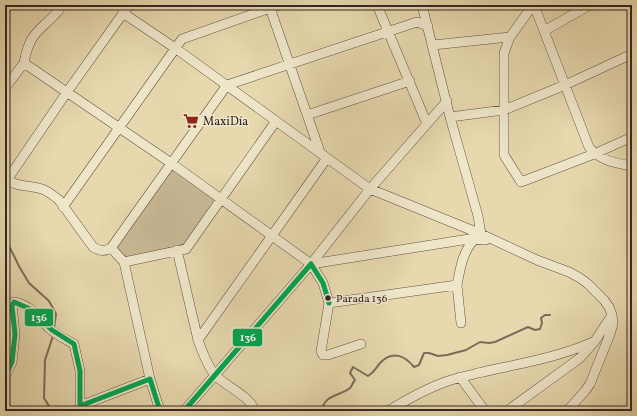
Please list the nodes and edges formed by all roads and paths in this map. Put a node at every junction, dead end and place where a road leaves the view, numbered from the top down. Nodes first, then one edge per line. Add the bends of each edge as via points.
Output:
1 (60, 5) edge
2 (129, 5) edge
3 (279, 5) edge
4 (377, 5) edge
5 (422, 5) edge
6 (534, 5) edge
7 (590, 5) edge
8 (269, 7) edge
9 (123, 9) edge
10 (428, 26) junction
11 (388, 31) junction
12 (544, 31) junction
13 (510, 37) junction
14 (433, 45) junction
15 (175, 48) junction
16 (632, 54) edge
17 (24, 63) junction
18 (289, 64) junction
19 (410, 81) junction
20 (227, 85) junction
21 (565, 85) junction
22 (5, 88) edge
23 (67, 92) junction
24 (447, 101) junction
25 (504, 110) junction
26 (307, 116) junction
27 (450, 117) junction
28 (276, 122) junction
29 (427, 124) junction
30 (119, 128) junction
31 (632, 137) edge
32 (594, 154) junction
33 (324, 155) junction
34 (171, 163) junction
35 (632, 166) edge
36 (6, 179) edge
37 (370, 189) junction
38 (222, 198) junction
39 (63, 207) junction
40 (271, 236) junction
41 (478, 237) junction
42 (111, 248) junction
43 (177, 250) junction
44 (124, 262) junction
45 (311, 264) junction
46 (456, 284) junction
47 (329, 303) junction
48 (612, 315) junction
49 (461, 322) dead end
50 (198, 340) junction
51 (595, 341) junction
52 (361, 344) dead end
53 (216, 375) junction
54 (5, 377) edge
55 (460, 377) junction
56 (150, 379) junction
57 (5, 407) edge
58 (572, 409) edge
59 (391, 410) edge
60 (6, 411) edge
61 (160, 411) edge
62 (184, 411) edge
63 (254, 411) edge
64 (485, 411) edge
65 (507, 411) edge

1 - 17 street via 60,10 29,42
2 - 9 street
3 - 8 street
4 - 11 street
5 - 10 street
6 - 12 street
6 - 13 street
7 - 12 street
8 - 15 street via 182,39
8 - 18 street
9 - 15 street
9 - 23 street
10 - 11 street via 417,22
10 - 14 street
11 - 18 street
11 - 19 street
12 - 21 street
13 - 14 street
13 - 25 street via 504,53
14 - 24 street
15 - 20 street
15 - 30 street
16 - 21 street
17 - 22 street
17 - 23 street
18 - 20 street
18 - 26 street
19 - 26 street
19 - 29 street
20 - 28 street
20 - 34 street
21 - 25 street
21 - 32 street via 584,137
23 - 30 street
23 - 36 street
24 - 27 street
24 - 29 street
25 - 27 street
25 - 32 street via 504,155 521,182
26 - 33 street
27 - 41 street via 478,216
28 - 33 street
28 - 38 street
29 - 37 street
30 - 34 street
30 - 39 street
31 - 32 street
32 - 35 street via 606,160
33 - 37 street
33 - 40 street
34 - 38 street
34 - 42 street
36 - 39 street via 12,183 43,190 59,200
37 - 41 street
37 - 45 street
38 - 40 street
38 - 43 street via 186,249
39 - 42 street via 93,247 99,251
40 - 45 street
40 - 50 street
41 - 45 street
41 - 46 street via 466,251
41 - 48 street via 494,240 580,278 604,300
42 - 44 street
43 - 44 street
43 - 50 street
44 - 56 street
45 - 47 street via 323,283
45 - 53 street
46 - 47 street
46 - 49 street
47 - 52 street via 321,351 323,355
48 - 51 street
48 - 58 street via 613,324 594,376
50 - 53 street
51 - 55 street via 550,358
51 - 65 street via 580,358
53 - 62 street
53 - 63 street via 248,401
54 - 56 street via 12,362 15,334 12,306 14,302 24,304 49,329 74,344 80,371 80,406
55 - 59 street via 446,381
55 - 64 street
56 - 61 street
57 - 60 street

